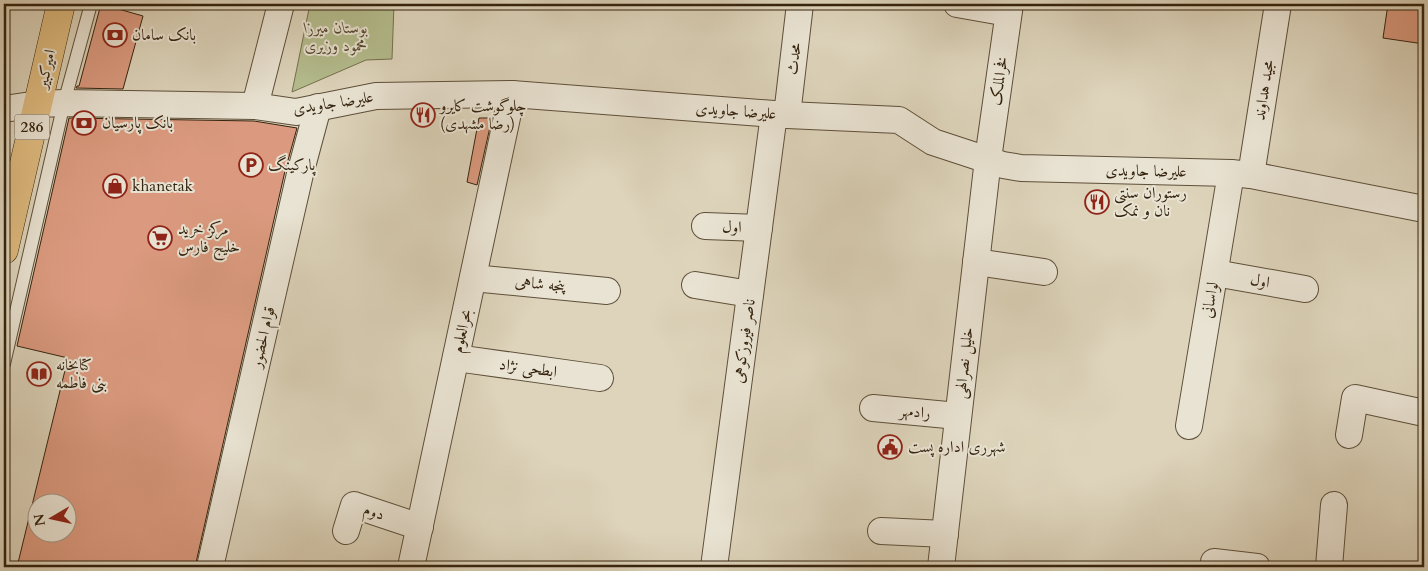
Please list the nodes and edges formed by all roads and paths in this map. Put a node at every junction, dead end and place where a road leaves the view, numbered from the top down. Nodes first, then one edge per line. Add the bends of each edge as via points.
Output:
1 (60, 4) edge
2 (91, 4) edge
3 (281, 4) edge
4 (800, 4) edge
5 (957, 4) edge
6 (1278, 4) edge
7 (1009, 8) edge
8 (512, 94) junction
9 (51, 104) junction
10 (255, 106) junction
11 (318, 107) junction
12 (4, 109) edge
13 (780, 115) junction
14 (988, 159) junction
15 (1241, 174) junction
16 (1424, 209) edge
17 (705, 226) dead end
18 (759, 228) junction
19 (4, 250) edge
20 (976, 262) junction
21 (1044, 272) dead end
22 (1215, 273) junction
23 (473, 278) junction
24 (695, 285) dead end
25 (1305, 289) dead end
26 (607, 291) dead end
27 (750, 294) junction
28 (456, 358) junction
29 (4, 364) edge
30 (600, 378) dead end
31 (873, 408) dead end
32 (1424, 413) edge
33 (958, 416) junction
34 (1189, 426) dead end
35 (1349, 435) dead end
36 (1334, 505) dead end
37 (420, 527) junction
38 (346, 531) dead end
39 (881, 531) dead end
40 (945, 534) junction
41 (1214, 562) dead end
42 (210, 567) edge
43 (411, 567) edge
44 (714, 567) edge
45 (941, 567) edge
46 (1257, 567) edge
47 (1329, 567) edge

1 - 9 main road, امیرکبیر / 286
2 - 9 lane
3 - 10 street
4 - 13 street, محدث
5 - 7 street
6 - 15 street, مجید هداوند
7 - 14 street, فخرالملک
8 - 11 street, علیرضا جاویدی via 376,96
8 - 13 street, علیرضا جاویدی
8 - 23 street, بحرالعلوم
9 - 10 street, علیرضا جاویدی
9 - 12 street, علیرضا جاویدی
9 - 19 main road, امیرکبیر / 286
9 - 29 lane
10 - 11 street, علیرضا جاویدی via 296,112
11 - 42 street, قوام الحضور
13 - 14 street, علیرضا جاویدی via 899,120 933,142
13 - 18 street, ناصر فیروزکوهی
14 - 15 street, علیرضا جاویدی via 1021,168
14 - 20 street, خلیل نصرالهی
15 - 16 street, علیرضا جاویدی
15 - 22 street, لواسانی
17 - 18 street, اول
18 - 27 street, ناصر فیروزکوهی
20 - 21 street
20 - 33 street, خلیل نصرالهی
22 - 25 street, اول
22 - 34 street, لواسانی
23 - 26 street, پنجه شاهی
23 - 28 street, بحرالعلوم
24 - 27 street
27 - 44 street, ناصر فیروزکوهی
28 - 30 street, ابطحی نژاد
28 - 37 street, بحرالعلوم
31 - 33 street, رادمهر
32 - 35 street via 1355,398
33 - 40 street, خلیل نصرالهی
36 - 47 street
37 - 38 street, دوم via 354,505
37 - 43 street, بحرالعلوم
39 - 40 street
40 - 45 street, خلیل نصرالهی
41 - 46 street

